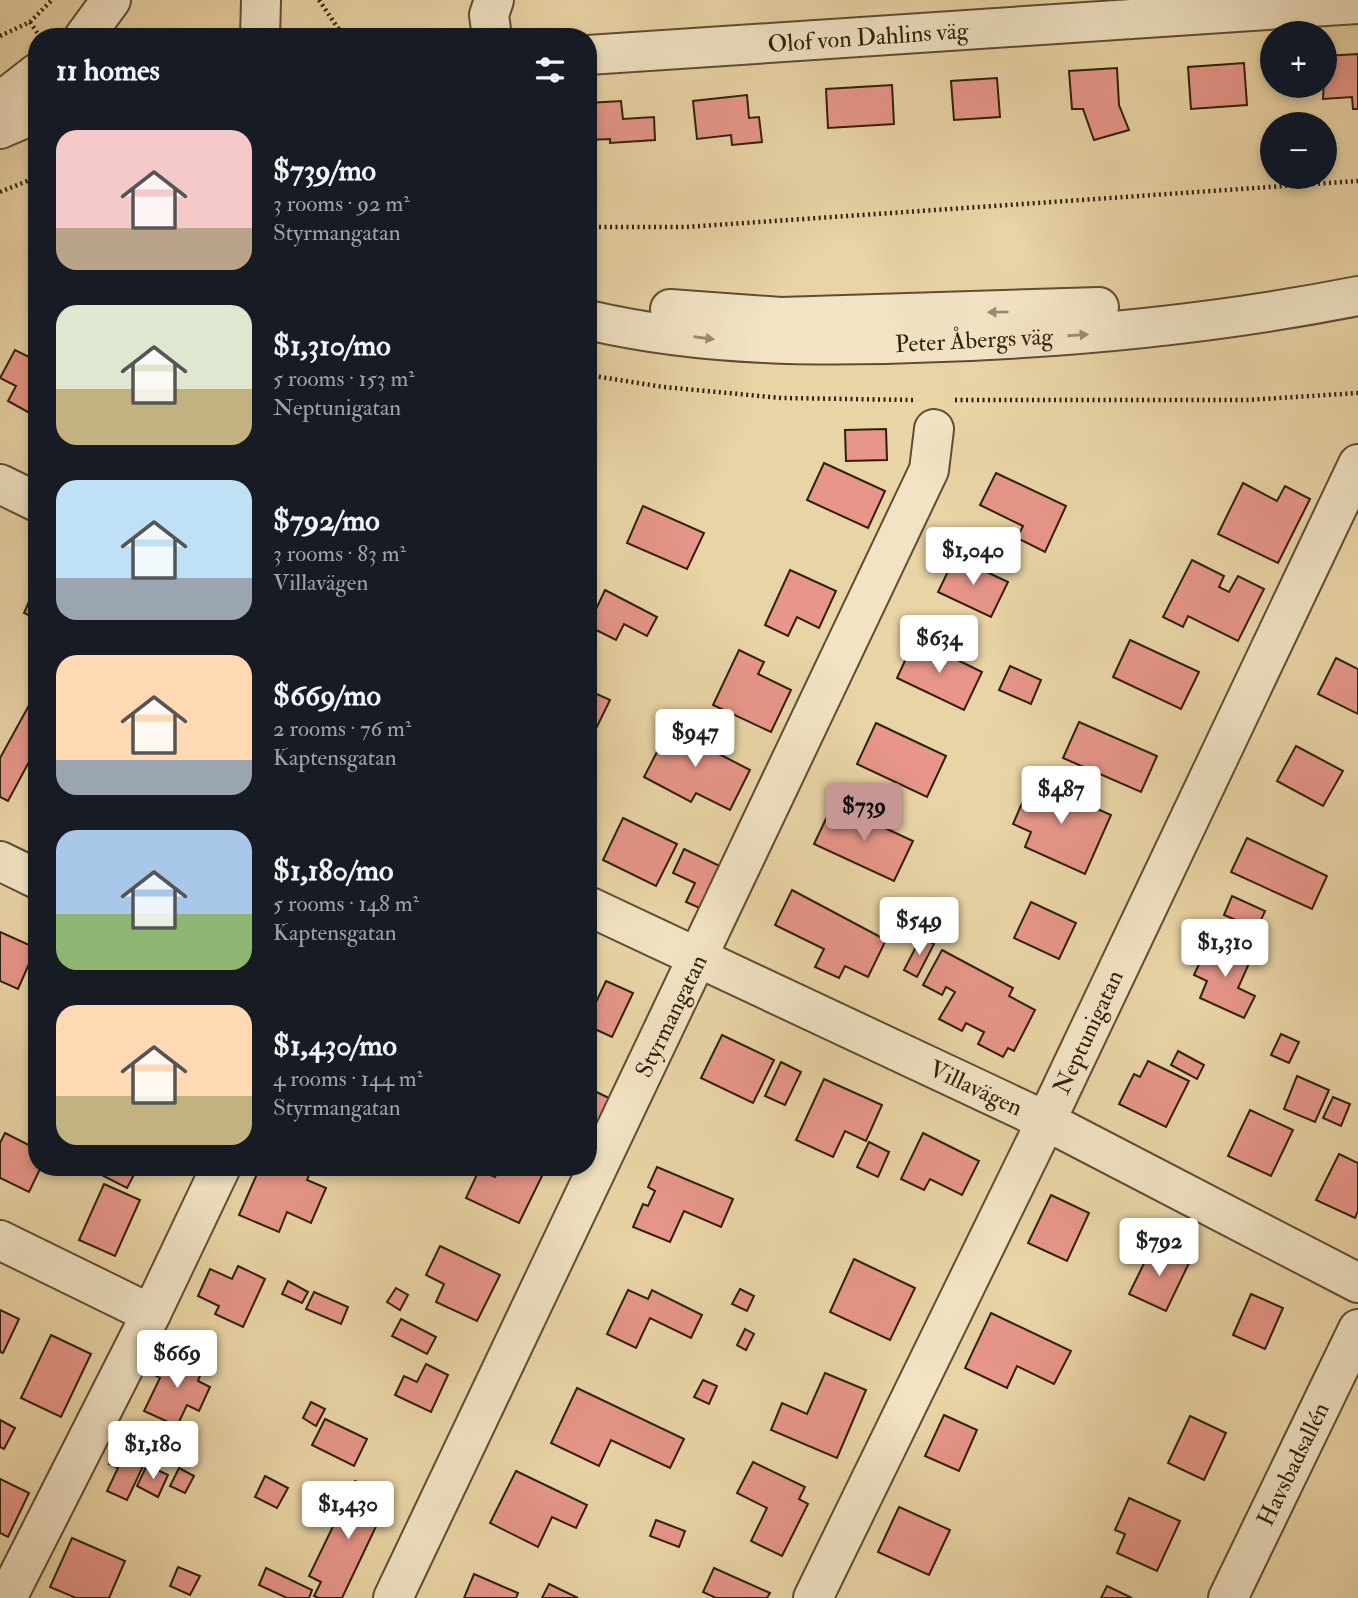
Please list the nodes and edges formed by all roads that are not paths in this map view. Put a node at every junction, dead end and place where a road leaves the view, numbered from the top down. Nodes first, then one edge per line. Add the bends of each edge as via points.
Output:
1 (111, 0) edge
2 (261, 0) edge
3 (494, 0) edge
4 (1358, 4) edge
5 (91, 28) edge
6 (111, 28) edge
7 (260, 28) edge
8 (491, 28) edge
9 (597, 54) edge
10 (28, 80) edge
11 (0, 102) edge
12 (28, 117) edge
13 (0, 129) edge
14 (1358, 275) edge
15 (1358, 296) edge
16 (597, 297) edge
17 (597, 321) edge
18 (938, 409) road end
19 (1358, 464) edge
20 (0, 484) edge
21 (28, 498) edge
22 (0, 861) edge
23 (28, 875) edge
24 (597, 910) edge
25 (699, 959) junction
26 (1046, 1121) junction
27 (597, 1172) edge
28 (217, 1176) edge
29 (595, 1176) edge
30 (0, 1241) edge
31 (1358, 1283) edge
32 (151, 1314) junction
33 (1358, 1329) edge
34 (5, 1593) edge
35 (393, 1598) edge
36 (813, 1598) edge
37 (1228, 1598) edge

1 - 5 street
1 - 6 street
2 - 7 street
3 - 8 street
4 - 9 street, Olof von Dahlins väg
10 - 11 street
12 - 13 street
14 -> 16 street, Peter Åbergs väg via 1298,286 1074,310 781,317 681,311
17 -> 15 street, Peter Åbergs väg via 721,341 884,344 1101,333
18 - 25 street, Styrmangatan via 929,470
19 - 26 street, Neptunigatan
20 - 21 street
22 - 23 street
24 - 25 street, Villavägen
25 - 26 street, Villavägen
25 - 27 street, Styrmangatan
26 - 31 street, Villavägen
26 - 36 street, Neptunigatan
28 - 32 street
29 - 35 street, Styrmangatan
30 - 32 street
32 - 34 street
33 - 37 street, Havsbadsallén

